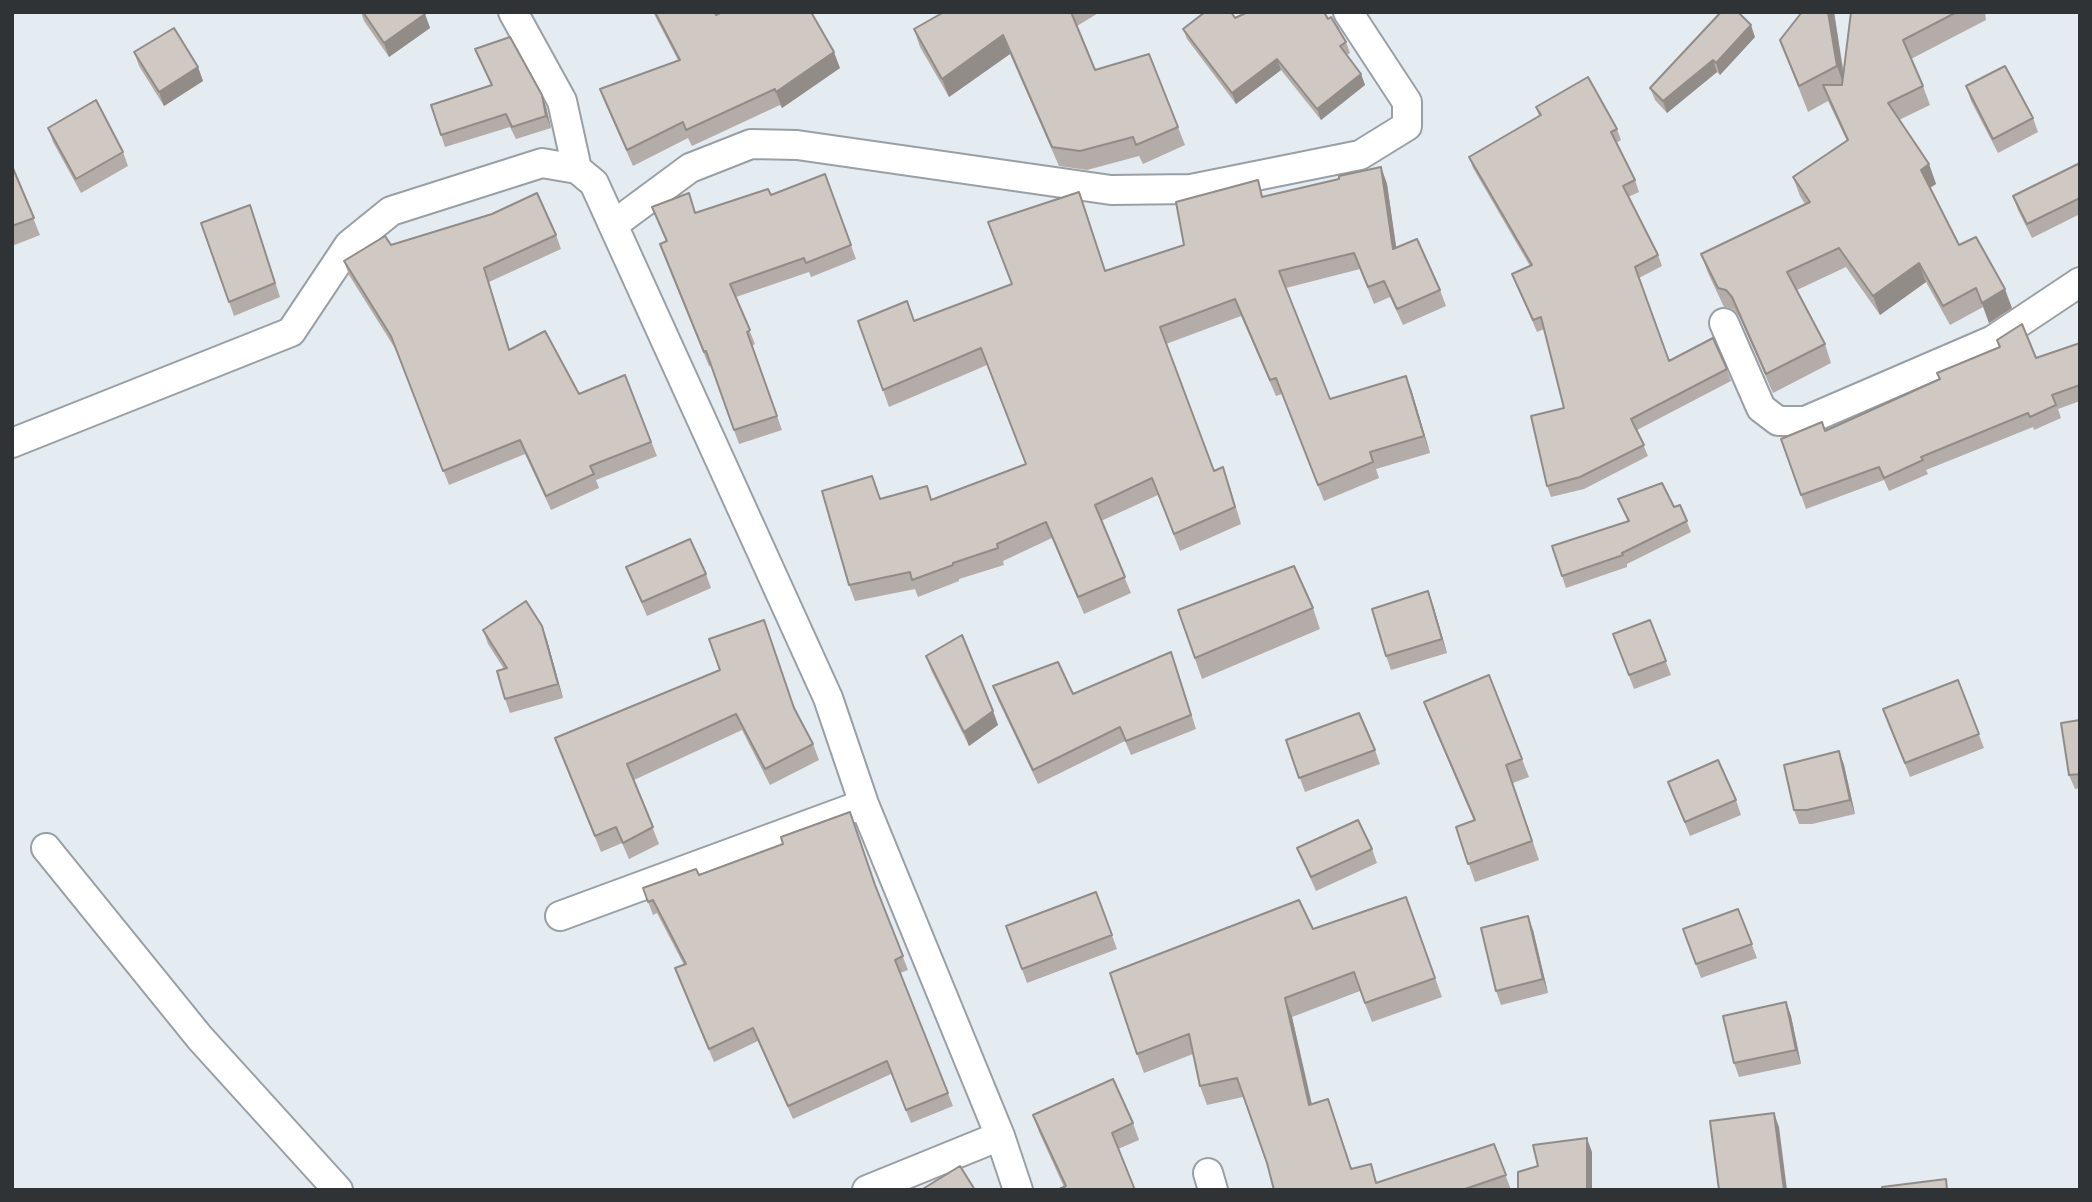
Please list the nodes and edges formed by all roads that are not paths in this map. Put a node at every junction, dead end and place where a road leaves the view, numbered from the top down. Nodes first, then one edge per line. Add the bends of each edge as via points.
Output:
1 (513, 12) edge
2 (1348, 12) edge
3 (577, 169) junction
4 (613, 225) junction
5 (2080, 282) edge
6 (1724, 323) dead end
7 (14, 438) edge
8 (864, 804) junction
9 (47, 848) dead end
10 (560, 916) dead end
11 (1000, 1136) junction
12 (338, 1190) edge
13 (867, 1190) edge
14 (1018, 1190) edge

1 - 3 street via 562,101
2 - 4 street via 1407,103 1407,126 1360,155 1191,189 1111,190 797,145 751,144 690,168
3 - 4 street via 594,183
3 - 7 street via 542,163 391,211 349,245 291,332
4 - 8 street via 828,698
5 - 6 street via 1993,340 1805,421 1778,421 1762,408
8 - 10 street
8 - 11 street
9 - 12 street via 200,1038
11 - 13 street
11 - 14 street

